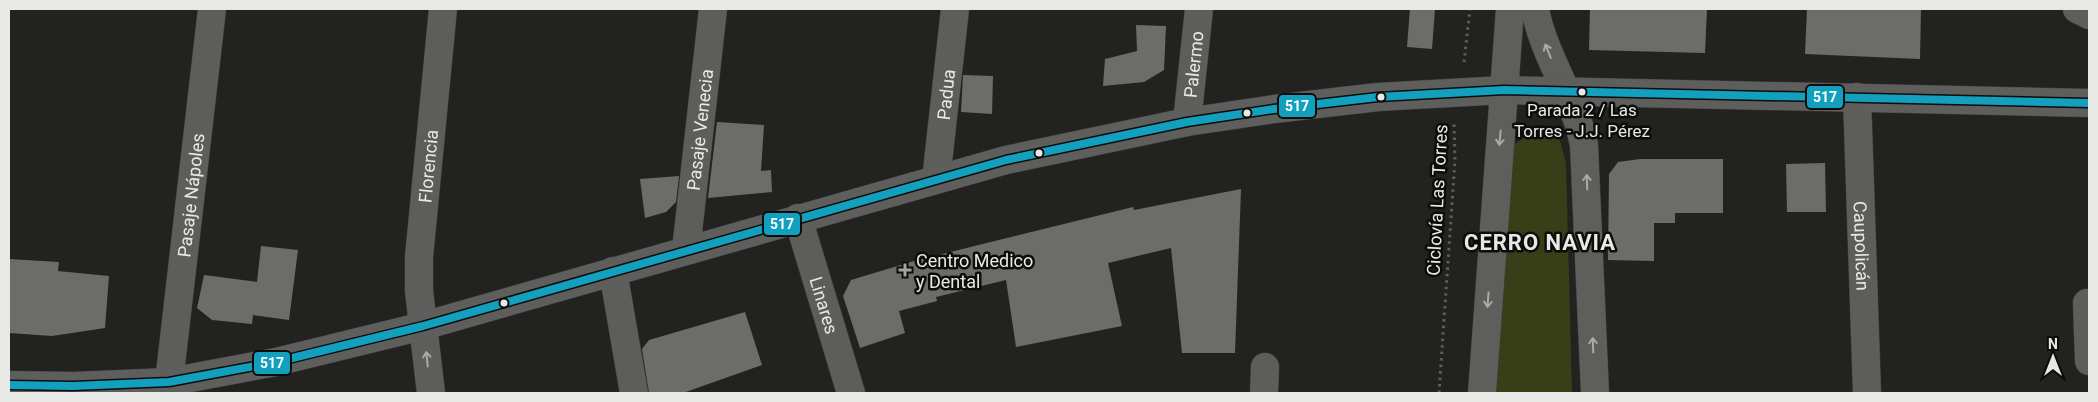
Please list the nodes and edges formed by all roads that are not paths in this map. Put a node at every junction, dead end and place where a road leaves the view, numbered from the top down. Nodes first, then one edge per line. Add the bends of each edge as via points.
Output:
1 (212, 9) edge
2 (443, 9) edge
3 (713, 9) edge
4 (955, 9) edge
5 (1199, 9) edge
6 (1510, 9) edge
7 (1535, 9) edge
8 (2077, 9) edge
9 (2089, 16) edge
10 (1504, 90) junction
11 (1566, 91) junction
12 (1857, 97) junction
13 (2089, 103) edge
14 (1187, 122) junction
15 (936, 180) junction
16 (798, 218) junction
17 (686, 250) junction
18 (613, 271) junction
19 (2087, 304) dead end
20 (422, 326) junction
21 (2089, 362) edge
22 (169, 382) junction
23 (9, 385) edge
24 (125, 389) edge
25 (430, 393) edge
26 (634, 393) edge
27 (851, 393) edge
28 (1482, 393) edge
29 (1595, 393) edge
30 (1867, 393) edge

1 - 22 street, Pasaje Nápoles
2 - 20 street, Florencia via 419,256
3 - 17 street, Pasaje Venecia
4 - 15 street, Padua
5 - 14 street, Palermo
6 - 10 main road
11 -> 7 main road via 1544,42
8 - 9 street
10 - 11 main road
10 - 14 main road via 1359,99
10 -> 28 main road
11 - 12 main road
29 -> 11 main road via 1586,164 1580,123
12 - 13 main road
12 - 30 street, Caupolicán
14 - 15 main road via 1078,144
15 - 16 main road
16 - 17 main road
16 - 27 street, Linares
17 - 18 main road
18 - 20 main road
18 - 26 street
19 - 21 street
20 - 22 main road via 276,362
25 -> 20 street, Florencia
22 - 24 main road
23 - 24 main road

